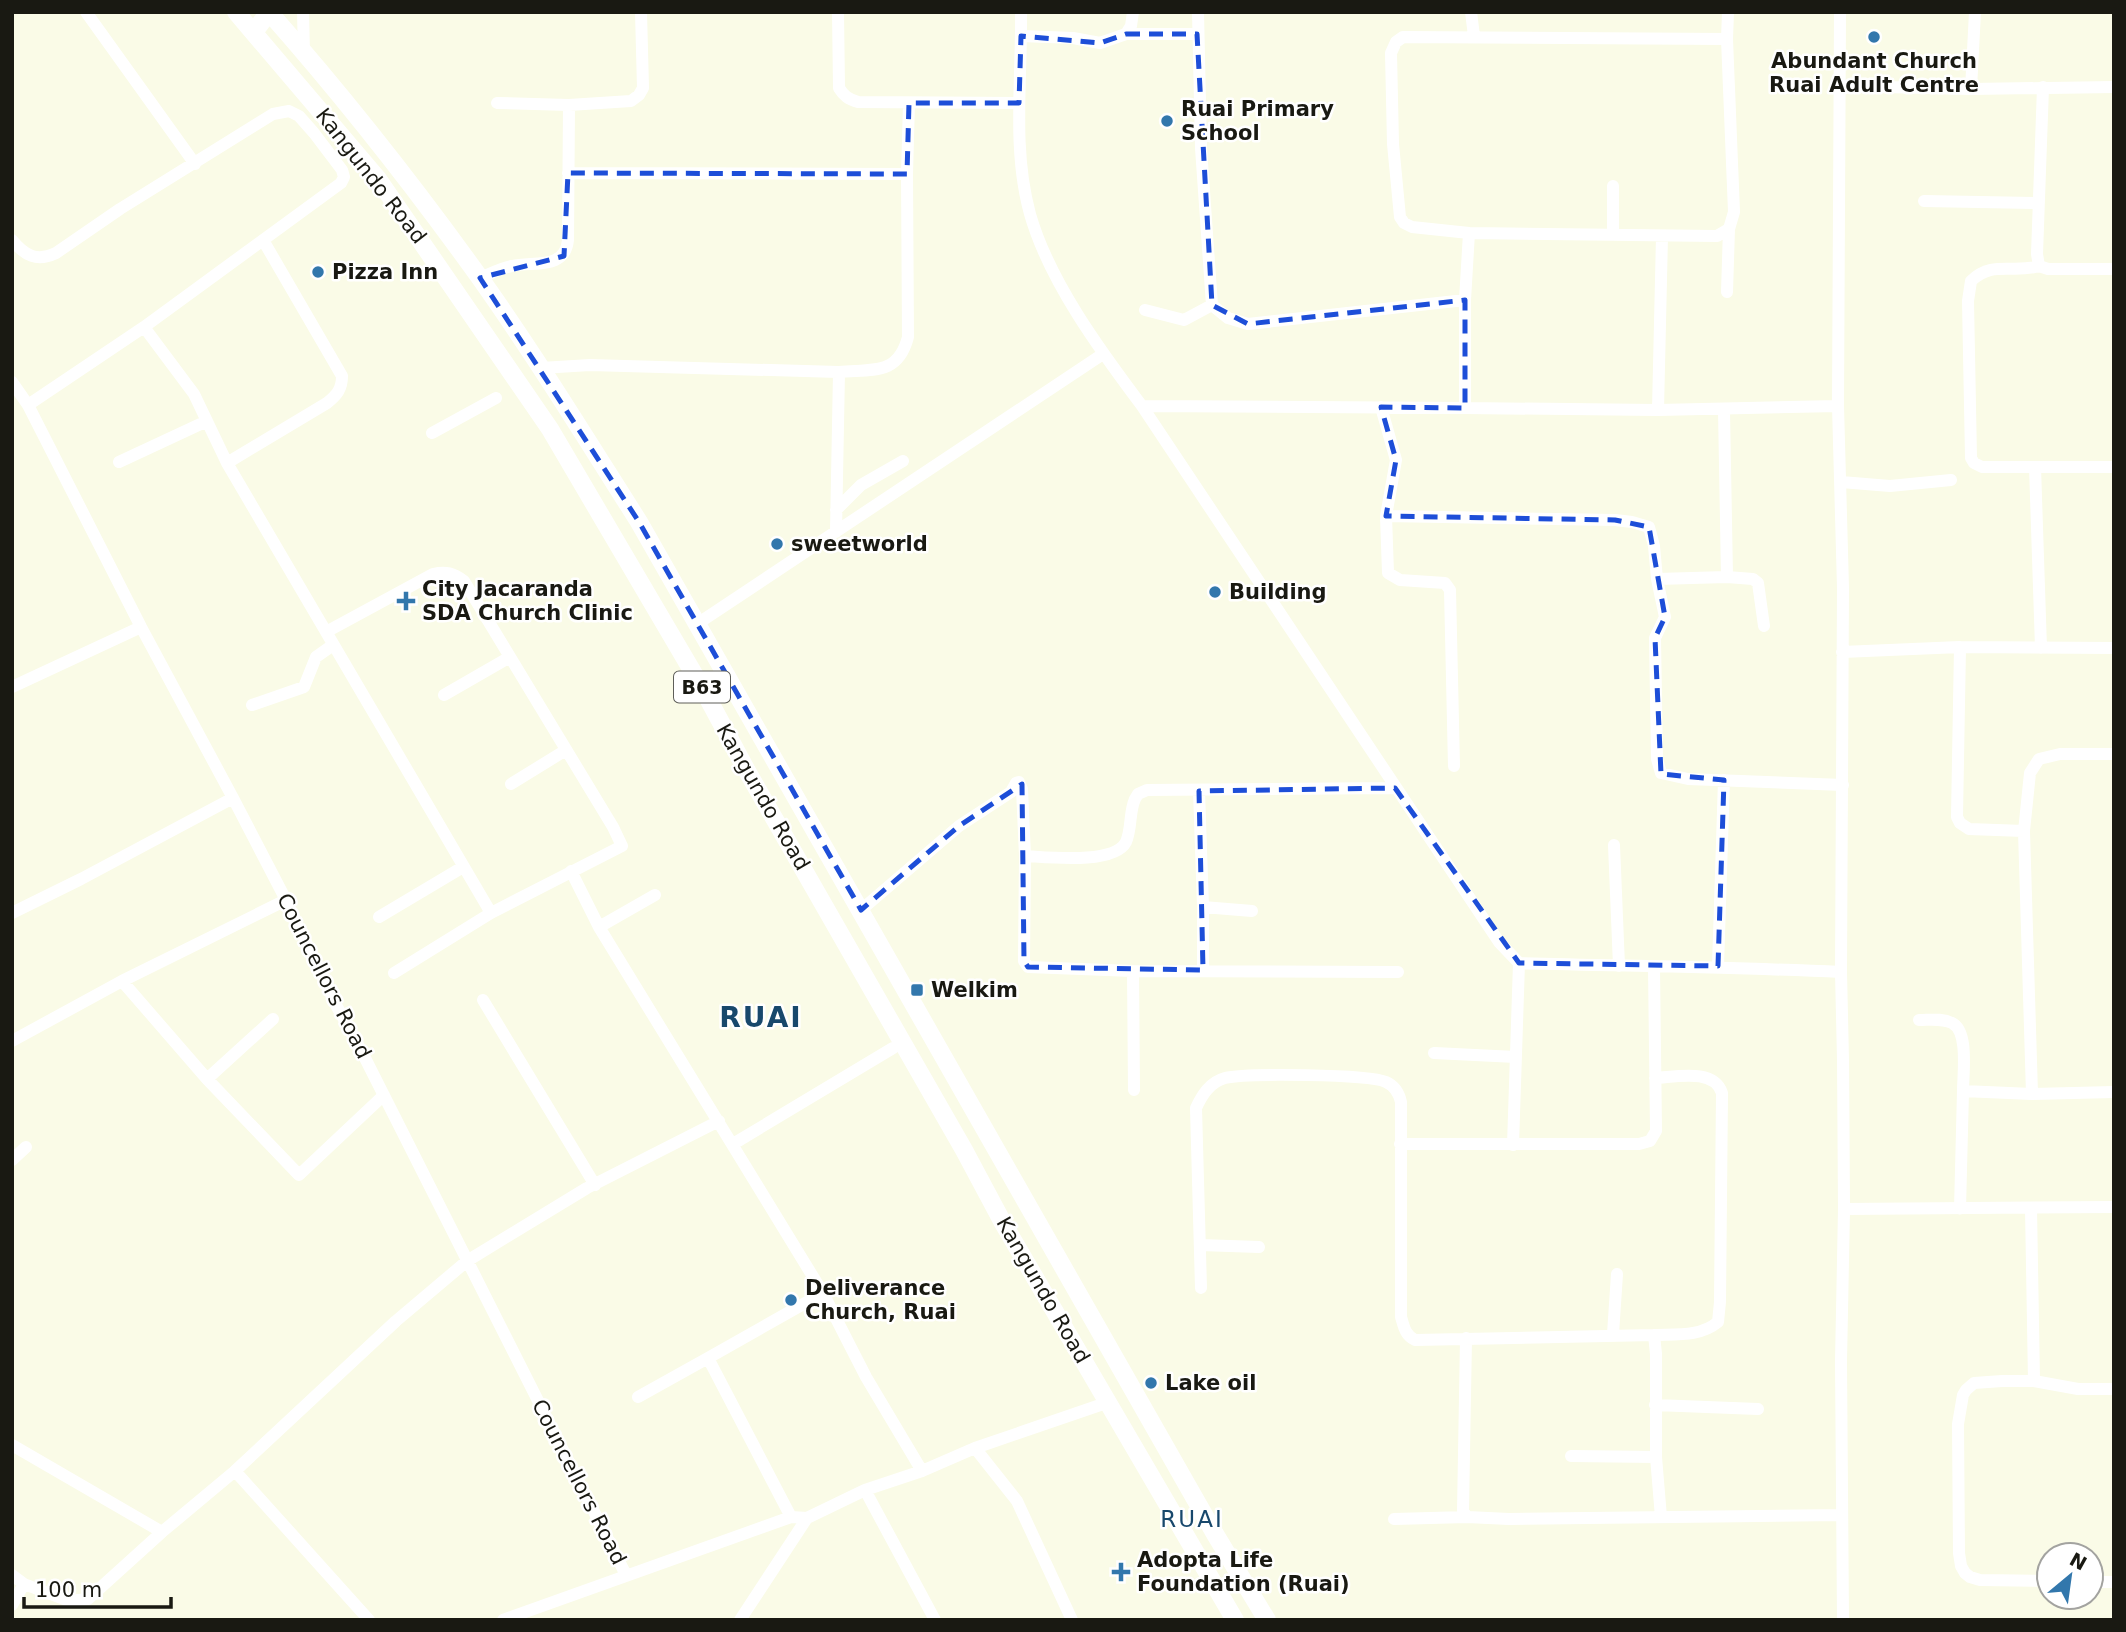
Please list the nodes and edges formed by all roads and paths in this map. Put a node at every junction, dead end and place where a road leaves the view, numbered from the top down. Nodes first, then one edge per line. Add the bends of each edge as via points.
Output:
1 (86, 12) edge
2 (236, 12) edge
3 (269, 12) edge
4 (303, 12) edge
5 (641, 12) edge
6 (838, 12) edge
7 (1021, 12) edge
8 (1133, 12) edge
9 (1198, 12) edge
10 (1471, 12) edge
11 (1728, 12) edge
12 (1840, 12) edge
13 (1975, 12) edge
14 (254, 32) junction
15 (1126, 34) junction
16 (1197, 34) junction
17 (1021, 36) junction
18 (1474, 36) junction
19 (1727, 39) junction
20 (304, 53) junction
21 (1840, 86) junction
22 (2114, 86) edge
23 (2043, 87) junction
24 (1971, 89) junction
25 (307, 95) junction
26 (497, 103) dead end
27 (909, 103) junction
28 (1019, 103) junction
29 (569, 105) junction
30 (289, 111) junction
31 (357, 116) junction
32 (337, 130) junction
33 (195, 164) junction
34 (396, 165) junction
35 (568, 173) junction
36 (907, 174) junction
37 (378, 179) junction
38 (1614, 186) dead end
39 (1924, 201) dead end
40 (2038, 203) junction
41 (1729, 229) junction
42 (1469, 233) junction
43 (1614, 235) junction
44 (1662, 236) junction
45 (12, 240) edge
46 (263, 240) junction
47 (2039, 265) junction
48 (2114, 269) edge
49 (480, 278) junction
50 (1727, 292) dead end
51 (1465, 300) junction
52 (1212, 305) junction
53 (1145, 310) dead end
54 (144, 327) junction
55 (1103, 354) junction
56 (541, 368) junction
57 (839, 372) junction
58 (12, 382) edge
59 (496, 398) dead end
60 (28, 404) junction
61 (1142, 406) junction
62 (1838, 406) junction
63 (1381, 407) junction
64 (1465, 408) junction
65 (1658, 410) junction
66 (1724, 410) junction
67 (207, 421) junction
68 (432, 433) dead end
69 (904, 461) dead end
70 (119, 462) dead end
71 (227, 463) junction
72 (2035, 467) junction
73 (2114, 467) edge
74 (1951, 480) dead end
75 (1841, 482) junction
76 (836, 510) junction
77 (1385, 516) junction
78 (836, 532) junction
79 (1727, 577) junction
80 (1657, 579) junction
81 (697, 624) junction
82 (1764, 626) dead end
83 (141, 627) junction
84 (326, 632) junction
85 (333, 645) junction
86 (1960, 647) junction
87 (2041, 648) junction
88 (2114, 648) edge
89 (1842, 652) junction
90 (510, 657) junction
91 (12, 687) edge
92 (444, 695) dead end
93 (252, 705) dead end
94 (566, 750) junction
95 (2114, 754) edge
96 (1454, 766) dead end
97 (1724, 780) junction
98 (511, 784) dead end
99 (1843, 785) junction
100 (1395, 789) junction
101 (1199, 791) junction
102 (233, 798) junction
103 (2024, 831) junction
104 (1614, 845) dead end
105 (1025, 856) junction
106 (463, 867) junction
107 (571, 871) junction
108 (655, 895) dead end
109 (286, 900) junction
110 (1203, 907) junction
111 (861, 910) junction
112 (1252, 911) dead end
113 (12, 913) edge
114 (491, 913) junction
115 (379, 917) dead end
116 (599, 927) junction
117 (1519, 963) junction
118 (1619, 966) junction
119 (1718, 966) junction
120 (1654, 967) junction
121 (1203, 970) junction
122 (1133, 971) junction
123 (1398, 972) dead end
124 (1841, 972) junction
125 (394, 973) dead end
126 (122, 981) junction
127 (484, 1000) dead end
128 (273, 1019) dead end
129 (1919, 1020) dead end
130 (12, 1041) edge
131 (892, 1048) dead end
132 (1434, 1053) dead end
133 (1516, 1057) junction
134 (1655, 1078) junction
135 (207, 1079) junction
136 (1134, 1090) dead end
137 (1963, 1091) junction
138 (2114, 1092) edge
139 (2032, 1094) junction
140 (384, 1095) junction
141 (719, 1121) junction
142 (733, 1144) junction
143 (1400, 1144) junction
144 (1513, 1145) junction
145 (26, 1147) dead end
146 (12, 1160) edge
147 (595, 1185) junction
148 (2114, 1207) edge
149 (2031, 1208) junction
150 (1844, 1209) junction
151 (1960, 1209) junction
152 (1200, 1245) junction
153 (1259, 1247) dead end
154 (467, 1261) junction
155 (1617, 1274) dead end
156 (1201, 1288) dead end
157 (823, 1293) junction
158 (1613, 1335) junction
159 (1654, 1335) junction
160 (1466, 1338) junction
161 (708, 1358) junction
162 (2034, 1381) junction
163 (2114, 1390) edge
164 (638, 1397) dead end
165 (1109, 1402) junction
166 (1655, 1405) junction
167 (1758, 1409) dead end
168 (12, 1445) edge
169 (975, 1448) junction
170 (1571, 1456) dead end
171 (1656, 1457) junction
172 (235, 1471) junction
173 (922, 1471) junction
174 (865, 1490) junction
175 (1842, 1516) junction
176 (792, 1517) junction
177 (1468, 1517) junction
178 (1661, 1517) junction
179 (807, 1518) junction
180 (1394, 1519) dead end
181 (162, 1532) junction
182 (12, 1575) edge
183 (626, 1575) junction
184 (2035, 1581) edge
185 (24, 1584) junction
186 (12, 1605) edge
187 (1232, 1619) edge
188 (369, 1620) edge
189 (503, 1620) edge
190 (740, 1620) edge
191 (935, 1620) edge
192 (1072, 1620) edge
193 (1267, 1620) edge
194 (1843, 1620) edge

1 - 33 street
2 - 14 highway, Kangundo Road / B63
3 - 14 highway
3 - 20 highway, Kangundo Road / B63
4 - 20 street
5 - 29 street via 643,88 639,95 631,101
6 - 27 street via 838,77 845,96 858,102
7 - 17 street
8 - 15 street
9 - 16 street
10 - 18 street
11 - 19 street
12 - 21 street
13 - 24 street
14 - 25 highway, Kangundo Road / B63
15 - 16 street
15 - 17 street via 1100,43
16 - 52 street
17 - 28 street
18 - 19 street
18 - 42 street via 1403,37 1391,53 1399,218 1412,227
19 - 41 street via 1734,212
20 - 31 highway, Kangundo Road / B63
21 - 24 street
21 - 62 street
22 - 23 street
23 - 24 street
23 - 40 street
25 - 30 street
25 - 32 highway, Kangundo Road / B63
26 - 29 street
27 - 28 street
27 - 36 street
28 - 55 street via 1030,212 1056,276
29 - 35 street
30 - 33 street via 272,114
30 - 46 street via 314,133 344,177 337,187
31 - 32 highway
31 - 34 highway, Kangundo Road / B63
32 - 37 highway, Kangundo Road / B63
33 - 45 street via 47,257 28,255
34 - 37 highway
34 - 49 highway, Kangundo Road / B63
35 - 36 street
35 - 49 street via 564,256 548,263 514,265
36 - 57 street via 905,347 892,365
37 - 165 highway, Kangundo Road / B63 via 550,429
38 - 43 street
39 - 40 street
40 - 47 street
41 - 44 street via 1717,236
41 - 50 street
42 - 43 street
42 - 51 street
43 - 44 street
44 - 65 street
46 - 54 street
46 - 71 street via 342,376 342,384 327,403
47 - 48 street via 2048,269
47 - 72 street via 1988,269 1972,281 1968,301 1971,458 1982,467
49 - 56 highway, Kangundo Road / B63
51 - 52 street via 1248,324 1228,318
51 - 64 street
52 - 53 street via 1184,320
54 - 60 street
54 - 67 street via 194,394
55 - 61 street
55 - 78 street
56 - 57 street via 590,365
56 - 81 highway, Kangundo Road / B63 via 639,522
57 - 76 street
58 - 60 street, Councellors Road
59 - 68 street
60 - 83 street, Councellors Road
61 - 63 street
61 - 100 street
62 - 66 street
62 - 75 street
63 - 64 street
63 - 77 street via 1396,460
64 - 65 street
65 - 66 street
66 - 79 street
67 - 70 street
67 - 71 street
69 - 76 street via 861,485
71 - 84 street
72 - 73 street
72 - 87 street
74 - 75 street via 1890,486
75 - 89 street
76 - 78 street
77 - 80 street via 1632,522 1649,527
77 - 96 street via 1388,573 1400,580 1445,583 1450,590
78 - 81 street
79 - 80 street
79 - 82 street via 1758,583
80 - 97 street via 1665,617 1655,638 1661,773
81 - 111 highway, Kangundo Road / B63
83 - 91 street
83 - 102 street, Councellors Road
84 - 85 street
84 - 90 street via 444,571 464,581
85 - 93 street via 316,657 304,687
85 - 106 street
86 - 87 street
86 - 89 street
86 - 103 street via 1957,817 1969,830
87 - 88 street
89 - 99 street
90 - 92 street
90 - 94 street
94 - 98 street
94 - 107 street via 622,846
95 - 103 street via 2060,754 2039,759 2030,773
97 - 99 street
97 - 119 street
99 - 124 street
100 - 101 street
100 - 117 street via 1499,942
101 - 105 street via 1147,790 1138,794 1127,840 1114,853
101 - 110 street
102 - 109 street, Councellors Road
102 - 113 street
103 - 139 street
104 - 118 street
105 - 111 street via 1019,782 959,826
105 - 122 street via 1027,966
106 - 114 street
106 - 115 street
107 - 114 street
107 - 116 street
108 - 116 street
109 - 126 street
109 - 140 street, Councellors Road
110 - 112 street
110 - 121 street
111 - 193 highway, Kangundo Road / B63
114 - 125 street
116 - 141 street
117 - 118 street
117 - 133 street
118 - 120 street
119 - 120 street
119 - 124 street
120 - 134 street
121 - 122 street
121 - 123 street
122 - 136 street
124 - 150 street
126 - 130 street
126 - 135 street
127 - 147 street
128 - 135 street
129 - 137 street via 1942,1020 1958,1027 1963,1037
131 - 142 street
132 - 133 street
133 - 144 street
134 - 144 street via 1656,1131 1646,1143
134 - 159 street via 1711,1078 1722,1093 1718,1322 1697,1333
135 - 140 street via 299,1175
137 - 139 street
137 - 151 street
138 - 139 street
140 - 154 street, Councellors Road
141 - 142 street
141 - 147 street
142 - 157 street
143 - 144 street
143 - 152 street via 1399,1094 1384,1081 1277,1076 1232,1077 1215,1083 1202,1094 1196,1108
143 - 160 street via 1401,1317 1405,1331 1415,1340
145 - 146 street
147 - 154 street
148 - 149 street
149 - 151 street
149 - 162 street
150 - 151 street
150 - 175 street
152 - 153 street
152 - 156 street
154 - 172 street
154 - 183 street, Councellors Road
155 - 158 street
157 - 161 street
157 - 173 street
158 - 159 street
158 - 160 street
159 - 166 street
160 - 177 street via 1463,1511
161 - 164 street
161 - 176 street
162 - 163 street
162 - 184 street via 1970,1385 1963,1395 1958,1444 1961,1566 1970,1577
165 - 169 street
165 - 187 highway, Kangundo Road / B63
166 - 167 street
166 - 171 street
168 - 181 street
169 - 173 street
169 - 192 street via 1017,1501
170 - 171 street
171 - 178 street
172 - 181 street
172 - 188 street
173 - 174 street
174 - 179 street
174 - 191 street
175 - 178 street
175 - 194 street
176 - 179 street
176 - 183 street
177 - 178 street
177 - 180 street
179 - 190 street
181 - 185 street via 88,1599 69,1601
182 - 185 street
183 - 189 street
185 - 186 street

